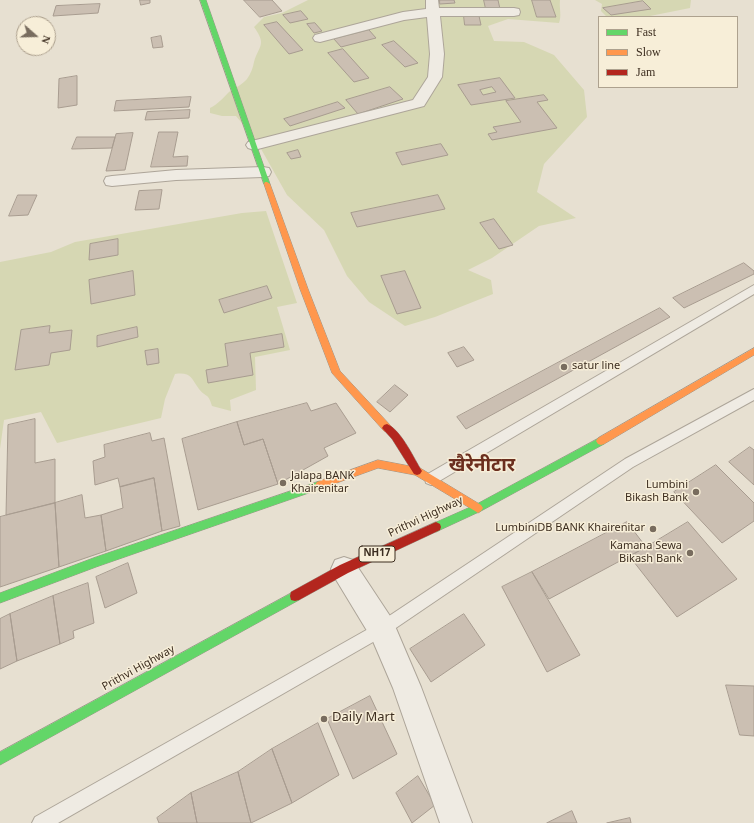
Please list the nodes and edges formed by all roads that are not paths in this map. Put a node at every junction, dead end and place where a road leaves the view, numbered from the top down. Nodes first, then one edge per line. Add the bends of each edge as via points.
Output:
1 (203, 0) edge
2 (433, 6) edge
3 (514, 12) dead end
4 (320, 38) dead end
5 (254, 145) junction
6 (263, 172) junction
7 (112, 182) dead end
8 (754, 289) edge
9 (754, 351) edge
10 (754, 394) edge
11 (417, 471) junction
12 (431, 479) junction
13 (478, 508) junction
14 (344, 570) junction
15 (0, 598) edge
16 (382, 629) junction
17 (0, 759) edge
18 (41, 823) edge
19 (456, 823) edge

1 - 5 main road
2 - 3 street
2 - 4 street
2 - 5 street via 437,54 435,77 419,102
5 - 6 main road
6 - 7 street via 176,175
6 - 11 main road via 336,373 395,436
8 - 12 lane
9 - 13 main road, Prithvi Highway / NH17 via 609,436
10 - 16 lane via 629,463
11 - 12 main road
11 - 15 main road via 378,464
12 - 13 main road
13 - 14 main road, Prithvi Highway / NH17
14 - 16 street
14 - 17 main road, Prithvi Highway / NH17
16 - 18 lane
16 - 19 street via 407,687

